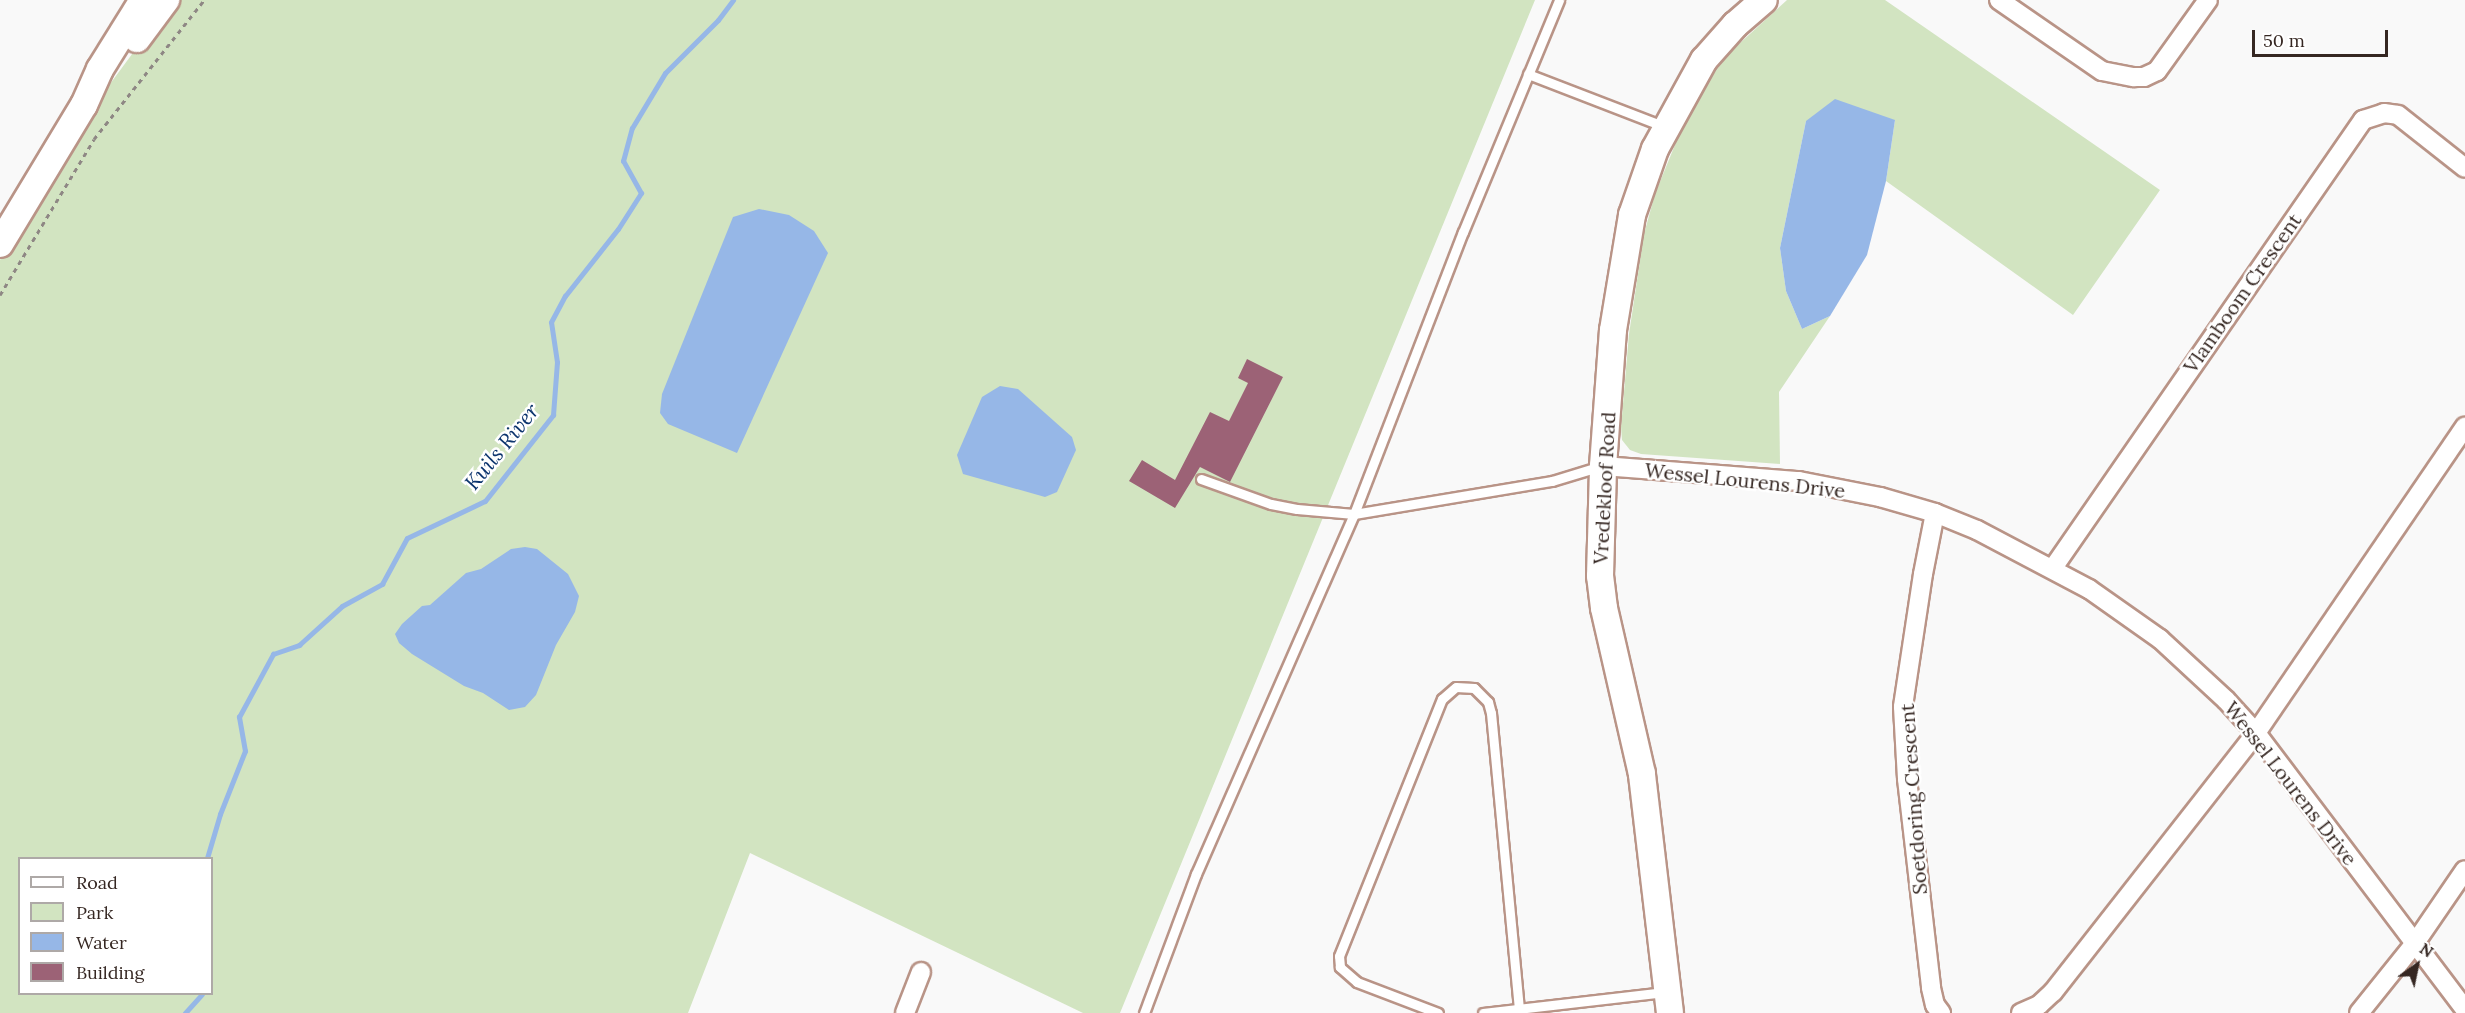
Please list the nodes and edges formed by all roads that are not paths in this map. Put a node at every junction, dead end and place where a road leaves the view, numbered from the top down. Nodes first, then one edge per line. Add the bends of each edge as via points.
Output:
1 (143, 0) edge
2 (166, 0) edge
3 (1559, 0) edge
4 (1764, 0) edge
5 (2208, 0) edge
6 (2004, 1) edge
7 (1527, 74) junction
8 (84, 105) junction
9 (1665, 127) junction
10 (2465, 168) edge
11 (0, 244) edge
12 (2465, 427) edge
13 (1604, 465) junction
14 (1201, 479) dead end
15 (1935, 513) junction
16 (1354, 514) junction
17 (2053, 568) junction
18 (2256, 733) junction
19 (2465, 870) edge
20 (2415, 943) junction
21 (921, 972) dead end
22 (1668, 1003) edge
23 (1519, 1009) junction
24 (2465, 1009) edge
25 (905, 1013) edge
26 (1144, 1013) edge
27 (1438, 1013) edge
28 (1483, 1013) edge
29 (1941, 1013) edge
30 (2021, 1013) edge
31 (2359, 1013) edge

1 - 8 street via 100,69
2 - 8 street
3 - 7 lane
4 - 9 street, Vredekloof Road via 1704,60
5 - 6 street via 2163,64 2144,77 2102,71
7 - 9 lane
7 - 16 lane
8 - 11 street
9 - 13 street, Vredekloof Road via 1628,234 1613,330
10 - 17 street, Vlamboom Crescent via 2398,115 2384,112 2363,120
12 - 18 street
13 - 15 street, Wessel Lourens Drive via 1799,481
13 - 16 lane via 1552,481
13 - 22 street, Vredekloof Road via 1600,576 1642,774
14 - 16 lane via 1271,504
15 - 17 street, Wessel Lourens Drive
15 - 29 street, Soetdoring Crescent via 1903,707 1930,988
16 - 26 lane via 1196,874
17 - 18 street, Wessel Lourens Drive via 2160,639
18 - 20 street, Wessel Lourens Drive
18 - 30 street via 2053,992 2039,1005
19 - 20 street
20 - 24 street, Wessel Lourens Drive
20 - 31 street
21 - 25 street
22 - 23 lane
23 - 27 lane via 1491,713 1488,702 1474,688 1456,687 1442,699 1339,956 1340,967 1357,982
23 - 28 lane

